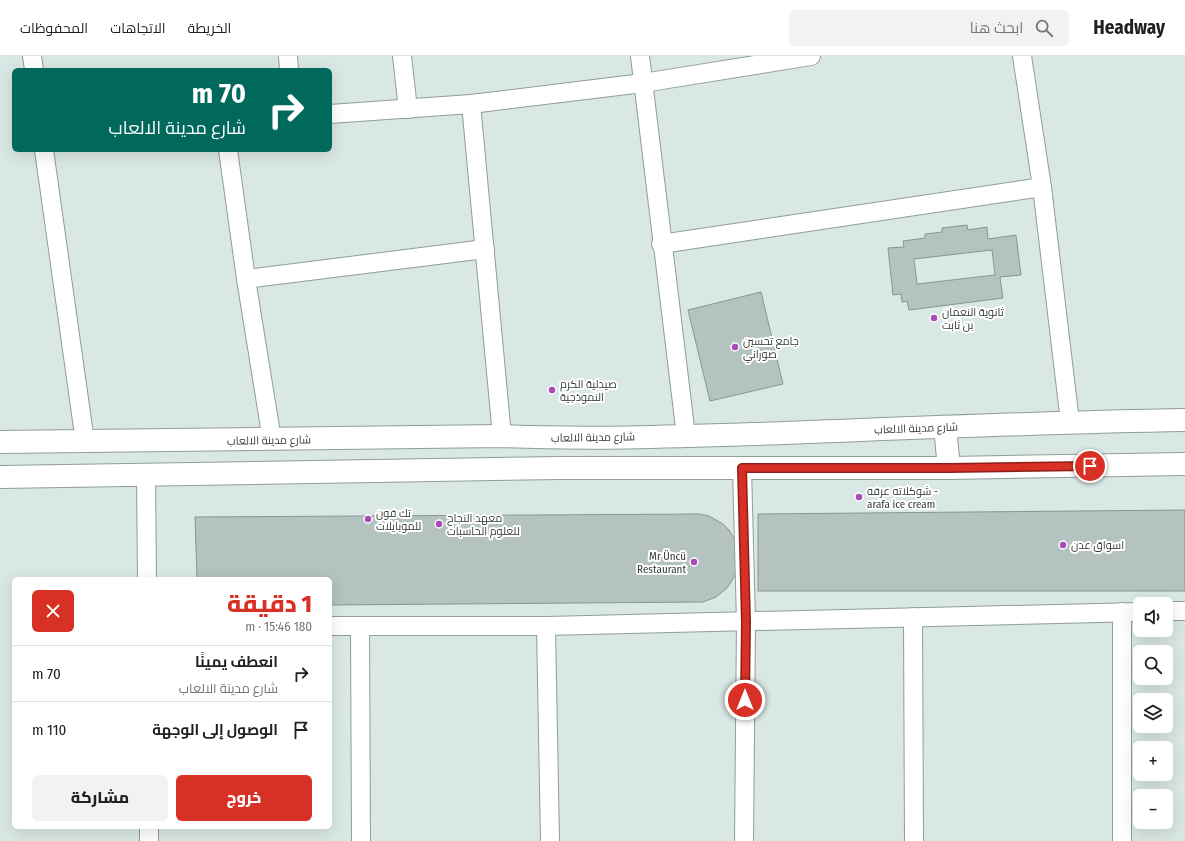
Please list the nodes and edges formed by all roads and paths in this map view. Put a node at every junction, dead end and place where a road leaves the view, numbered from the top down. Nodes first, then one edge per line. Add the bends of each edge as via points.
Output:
1 (32, 56) edge
2 (288, 56) edge
3 (402, 56) edge
4 (640, 56) edge
5 (811, 56) edge
6 (1022, 56) edge
7 (34, 68) edge
8 (289, 68) edge
9 (643, 83) junction
10 (471, 104) junction
11 (408, 109) junction
12 (332, 114) edge
13 (44, 152) edge
14 (228, 152) edge
15 (1042, 187) junction
16 (661, 244) junction
17 (485, 249) junction
18 (246, 279) junction
19 (1185, 420) edge
20 (1070, 422) junction
21 (945, 427) junction
22 (502, 436) junction
23 (686, 436) junction
24 (272, 440) junction
25 (0, 442) edge
26 (85, 442) junction
27 (1185, 464) edge
28 (742, 468) junction
29 (949, 468) junction
30 (146, 475) junction
31 (0, 477) edge
32 (147, 577) edge
33 (1173, 611) edge
34 (1185, 611) edge
35 (1122, 612) junction
36 (1133, 612) edge
37 (913, 617) junction
38 (746, 622) junction
39 (332, 626) edge
40 (546, 626) junction
41 (360, 627) junction
42 (149, 829) edge
43 (149, 841) edge
44 (361, 841) edge
45 (550, 841) edge
46 (744, 841) edge
47 (914, 841) edge
48 (1122, 841) edge

1 - 7 street
2 - 8 street
3 - 11 street
4 - 9 street
5 - 9 street
6 - 15 street
9 - 10 street
9 - 16 street
10 - 11 street
10 - 17 street
11 - 12 street
13 - 26 street
14 - 18 street
15 - 16 street
15 - 20 street
16 - 23 street
17 - 18 street
17 - 22 street
18 - 24 street
19 - 20 main road, شارع مدينة الالعاب
20 - 21 main road, شارع مدينة الالعاب
21 - 23 main road, شارع مدينة الالعاب
21 - 29 main road
22 - 23 main road, شارع مدينة الالعاب
22 - 24 main road, شارع مدينة الالعاب
24 - 26 main road, شارع مدينة الالعاب
25 - 26 main road, شارع مدينة الالعاب
27 - 29 main road
28 - 29 main road
28 - 30 main road via 560,468
28 - 38 street
30 - 31 main road
30 - 32 street
33 - 34 street
35 - 36 street
35 - 37 street
35 - 48 street
37 - 38 street
37 - 47 street
38 - 40 street
38 - 46 street
39 - 41 street
40 - 41 street
40 - 45 street
41 - 44 street
42 - 43 street

